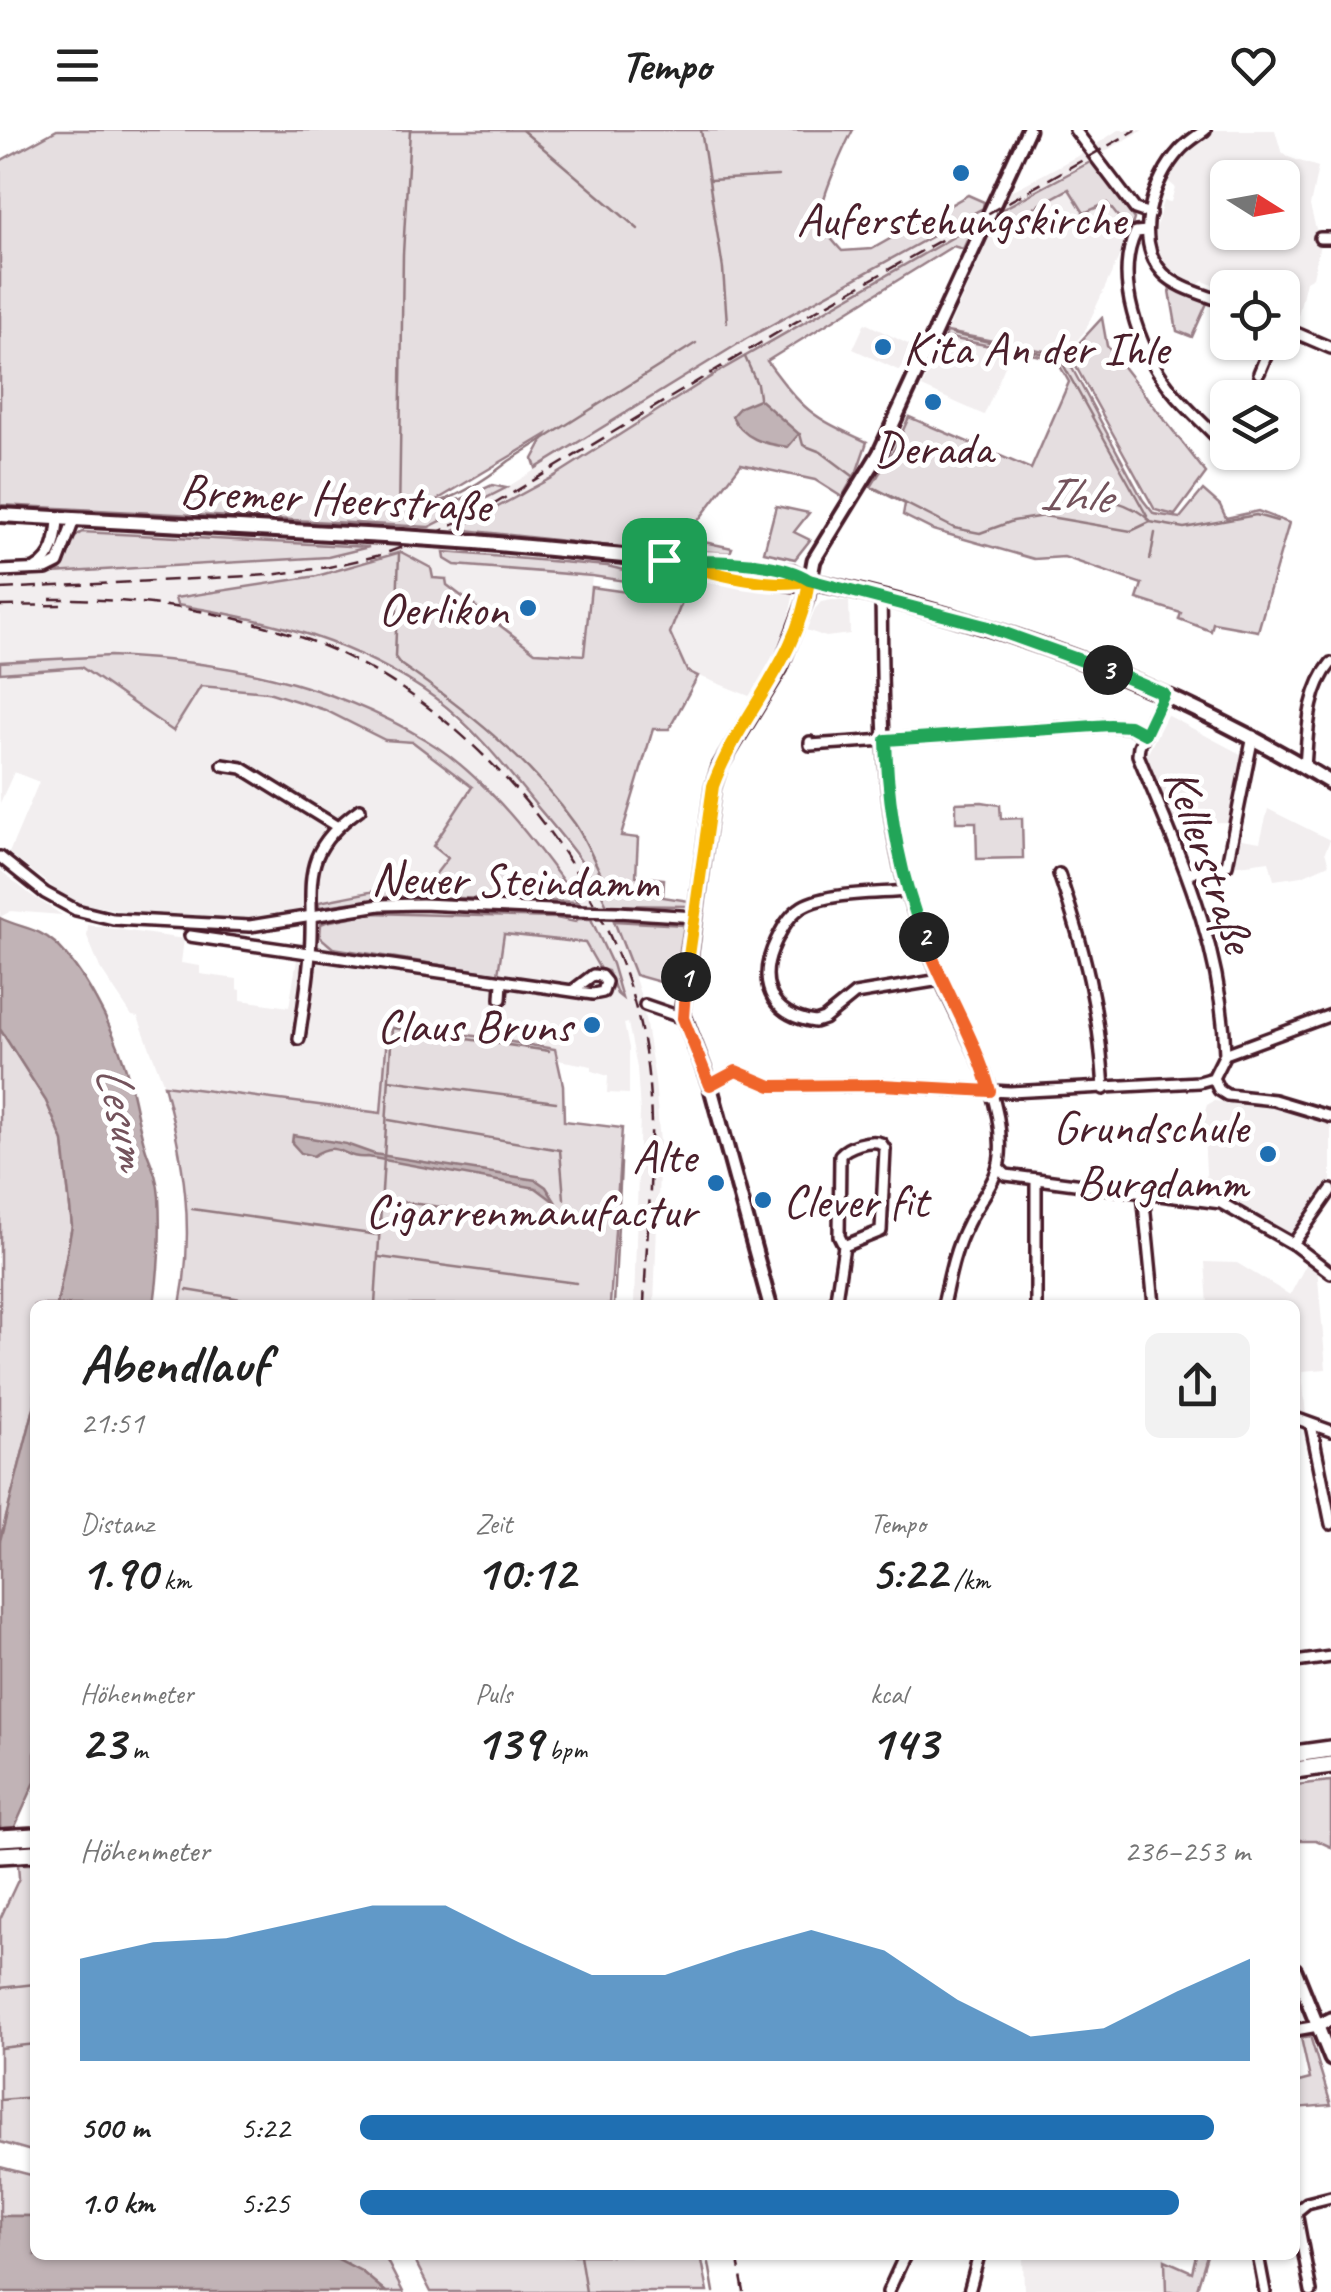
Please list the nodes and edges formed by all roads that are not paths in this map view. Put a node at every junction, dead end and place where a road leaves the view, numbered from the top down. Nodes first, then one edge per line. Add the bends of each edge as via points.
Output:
1 (1028, 130) edge
2 (1075, 130) edge
3 (1205, 130) edge
4 (1150, 214) junction
5 (1147, 231) junction
6 (1210, 296) edge
7 (1300, 335) edge
8 (1331, 348) edge
9 (1264, 360) edge
10 (1259, 373) dead end
11 (1210, 430) edge
12 (0, 515) edge
13 (58, 519) junction
14 (74, 520) junction
15 (31, 570) junction
16 (0, 572) edge
17 (809, 580) junction
18 (880, 596) junction
19 (1331, 663) edge
20 (1164, 694) junction
21 (1145, 734) junction
22 (1253, 736) junction
23 (886, 740) junction
24 (810, 742) dead end
25 (223, 765) dead end
26 (1305, 767) junction
27 (1331, 783) edge
28 (360, 809) dead end
29 (336, 826) junction
30 (0, 857) edge
31 (1188, 872) junction
32 (1058, 874) dead end
33 (906, 891) junction
34 (312, 916) junction
35 (695, 917) junction
36 (190, 936) dead end
37 (310, 954) junction
38 (940, 980) junction
39 (502, 982) junction
40 (572, 991) dead end
41 (501, 999) dead end
42 (646, 1004) dead end
43 (1331, 1015) edge
44 (683, 1018) junction
45 (299, 1039) dead end
46 (1225, 1054) junction
47 (1213, 1078) junction
48 (710, 1085) junction
49 (1104, 1089) junction
50 (990, 1091) junction
51 (1331, 1117) edge
52 (998, 1167) junction
53 (1036, 1179) junction
54 (1331, 1190) edge
55 (1144, 1192) junction
56 (1293, 1244) junction
57 (844, 1246) junction
58 (1331, 1273) edge
59 (769, 1300) edge
60 (835, 1300) edge
61 (944, 1300) edge
62 (1036, 1300) edge
63 (1154, 1300) edge
64 (1300, 1420) edge
65 (1311, 1426) junction
66 (1331, 1431) edge
67 (1331, 1524) edge
68 (1331, 1658) edge
69 (1300, 1661) edge
70 (1331, 1750) edge
71 (1300, 1753) edge
72 (1328, 1766) edge
73 (1300, 1769) edge
74 (30, 1836) edge
75 (0, 1838) edge
76 (27, 1854) edge
77 (0, 1855) edge
78 (1300, 1980) edge
79 (1331, 2019) edge
80 (1324, 2027) edge
81 (1331, 2058) edge
82 (1331, 2197) edge
83 (1300, 2209) edge
84 (1300, 2233) edge
85 (903, 2260) edge
86 (978, 2260) edge
87 (1259, 2260) edge
88 (888, 2292) edge
89 (969, 2292) edge
90 (1265, 2292) edge
91 (1311, 2292) edge

1 - 17 street via 879,454 814,560
2 - 4 street via 1135,210
3 - 4 street via 1160,178
4 - 5 street
5 - 6 street via 1164,274
5 - 11 street via 1136,232 1128,264 1138,326 1165,382
7 - 8 street
9 - 10 street
12 - 13 main road, Bremer Heerstraße
13 - 14 main road, Bremer Heerstraße
13 - 15 street via 49,557
14 - 15 street via 58,564
14 - 17 main road, Bremer Heerstraße, bridge via 476,542 664,560 795,584
15 - 16 street
17 - 18 main road, Bremer Heerstraße
17 - 35 street via 780,668 713,786
18 - 20 main road, Bremer Heerstraße via 1042,644
18 - 23 street
19 - 26 street via 1308,718
20 - 21 street, Kellerstraße
20 - 22 main road, Bremer Heerstraße
21 - 23 street via 1110,725
21 - 31 street, Kellerstraße via 1138,756
22 - 26 main road, Bremer Heerstraße
22 - 31 street via 1227,865
23 - 24 street
23 - 33 street
25 - 29 street, Neuer Steindamm via 242,768
26 - 27 main road, Bremer Heerstraße
28 - 29 street, Neuer Steindamm
29 - 34 street, Neuer Steindamm via 309,880
30 - 34 street via 44,893 96,917 229,927
31 - 46 street, Kellerstraße via 1212,950
32 - 49 street via 1094,987
33 - 38 street
33 - 38 street via 814,900 798,909 767,961 767,988 777,1003 815,1022 855,994
34 - 35 street, Neuer Steindamm, bridge via 422,904
34 - 37 street
35 - 44 street
36 - 37 street
37 - 39 street
37 - 45 street
38 - 50 street
39 - 40 street
39 - 41 street
42 - 44 street
43 - 46 street
44 - 48 street
46 - 47 street
47 - 49 street
47 - 51 street via 1227,1095
48 - 50 street via 736,1071 771,1086
48 - 59 street
49 - 50 street
50 - 52 street
52 - 53 street via 1006,1175
52 - 61 street via 953,1258
53 - 55 street
53 - 62 street
54 - 56 street
55 - 56 street via 1221,1203
55 - 63 street
56 - 58 street
57 - 57 street via 881,1231 885,1149 875,1141 840,1155
57 - 60 street
64 - 65 street
65 - 66 street
65 - 67 street
68 - 69 street
70 - 71 highway
72 - 73 highway
74 - 75 highway
76 - 77 highway
78 - 80 street
79 - 80 street
80 - 81 street
82 - 83 street
84 - 91 street
85 - 88 street
86 - 89 street
87 - 90 street

